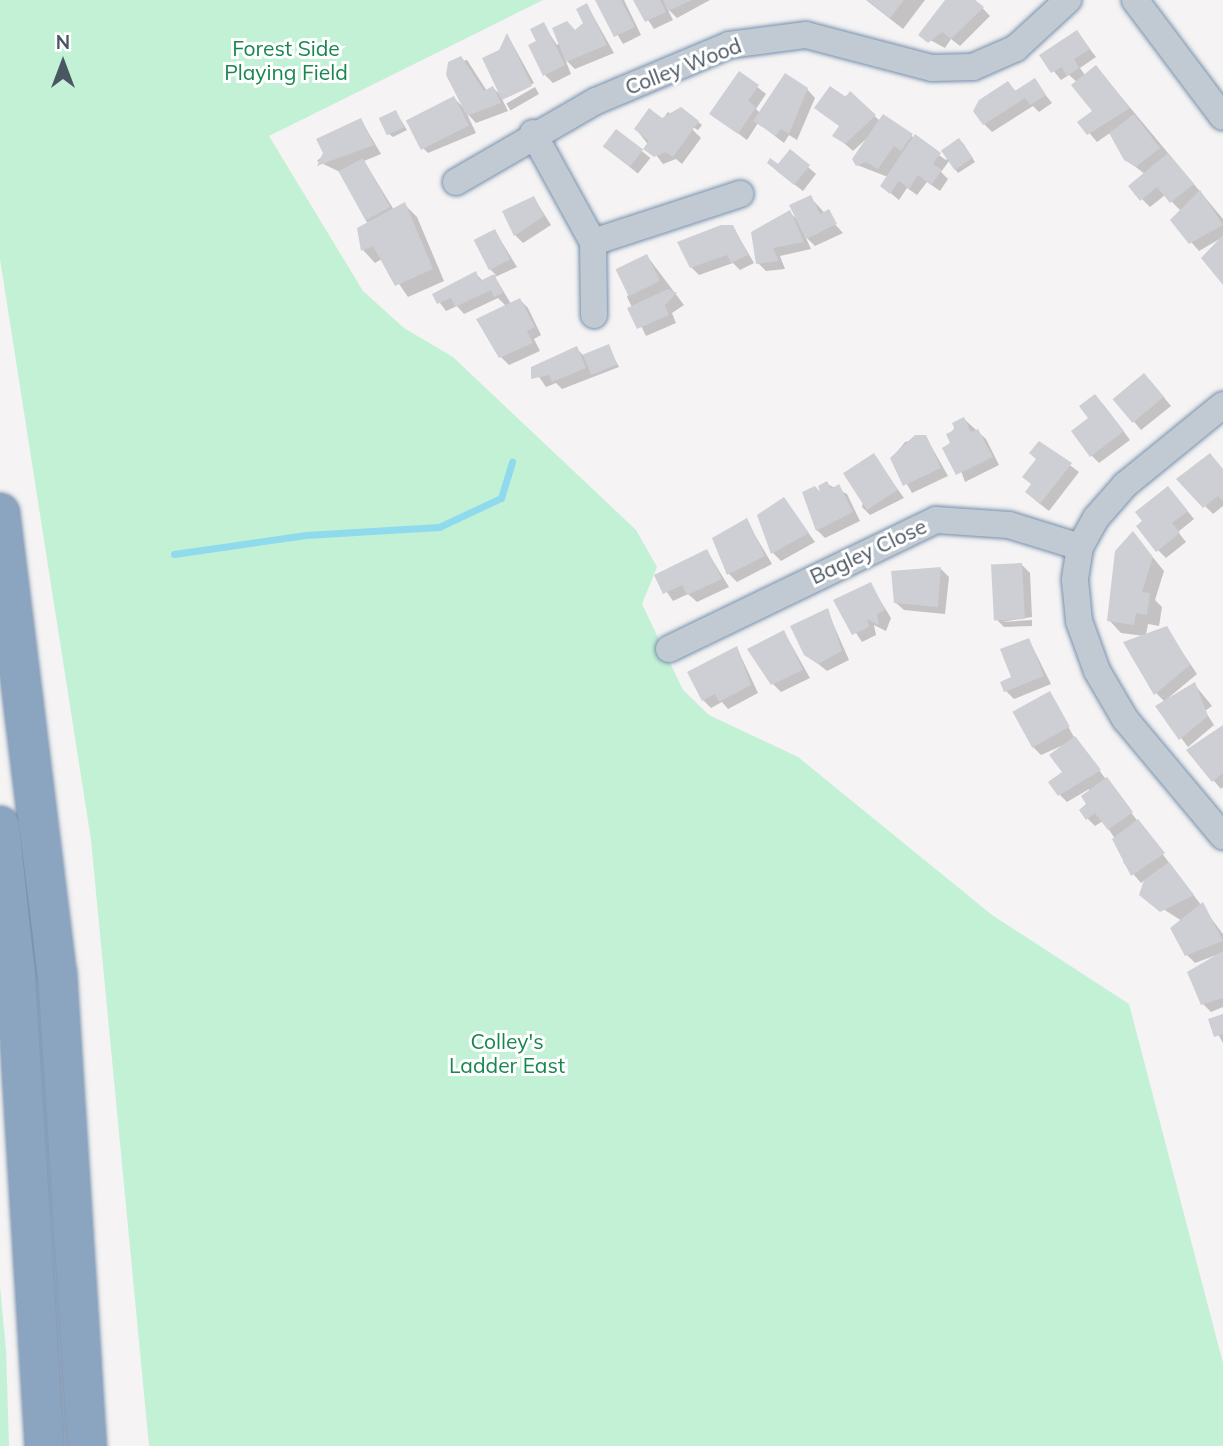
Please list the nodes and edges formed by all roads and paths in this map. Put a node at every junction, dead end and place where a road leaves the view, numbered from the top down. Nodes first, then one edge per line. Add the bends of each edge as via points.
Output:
1 (1068, 0) edge
2 (1135, 0) edge
3 (1223, 117) edge
4 (533, 133) junction
5 (456, 182) dead end
6 (740, 194) dead end
7 (593, 242) junction
8 (594, 315) dead end
9 (1223, 405) edge
10 (0, 513) edge
11 (1080, 547) junction
12 (669, 649) dead end
13 (0, 826) edge
14 (1223, 836) edge
15 (45, 1446) edge
16 (87, 1446) edge

1 - 4 street, Colley Wood via 1016,48 973,67 932,68 835,39 779,36 729,45
2 - 3 street
4 - 5 street, Colley Wood
4 - 7 street
6 - 7 street
7 - 8 street
9 - 11 street via 1125,485
10 - 16 highway via 57,974
11 - 12 street, Bagley Close via 1009,525 936,520
11 - 14 street via 1079,621 1097,671 1125,719
13 - 15 highway via 17,990

